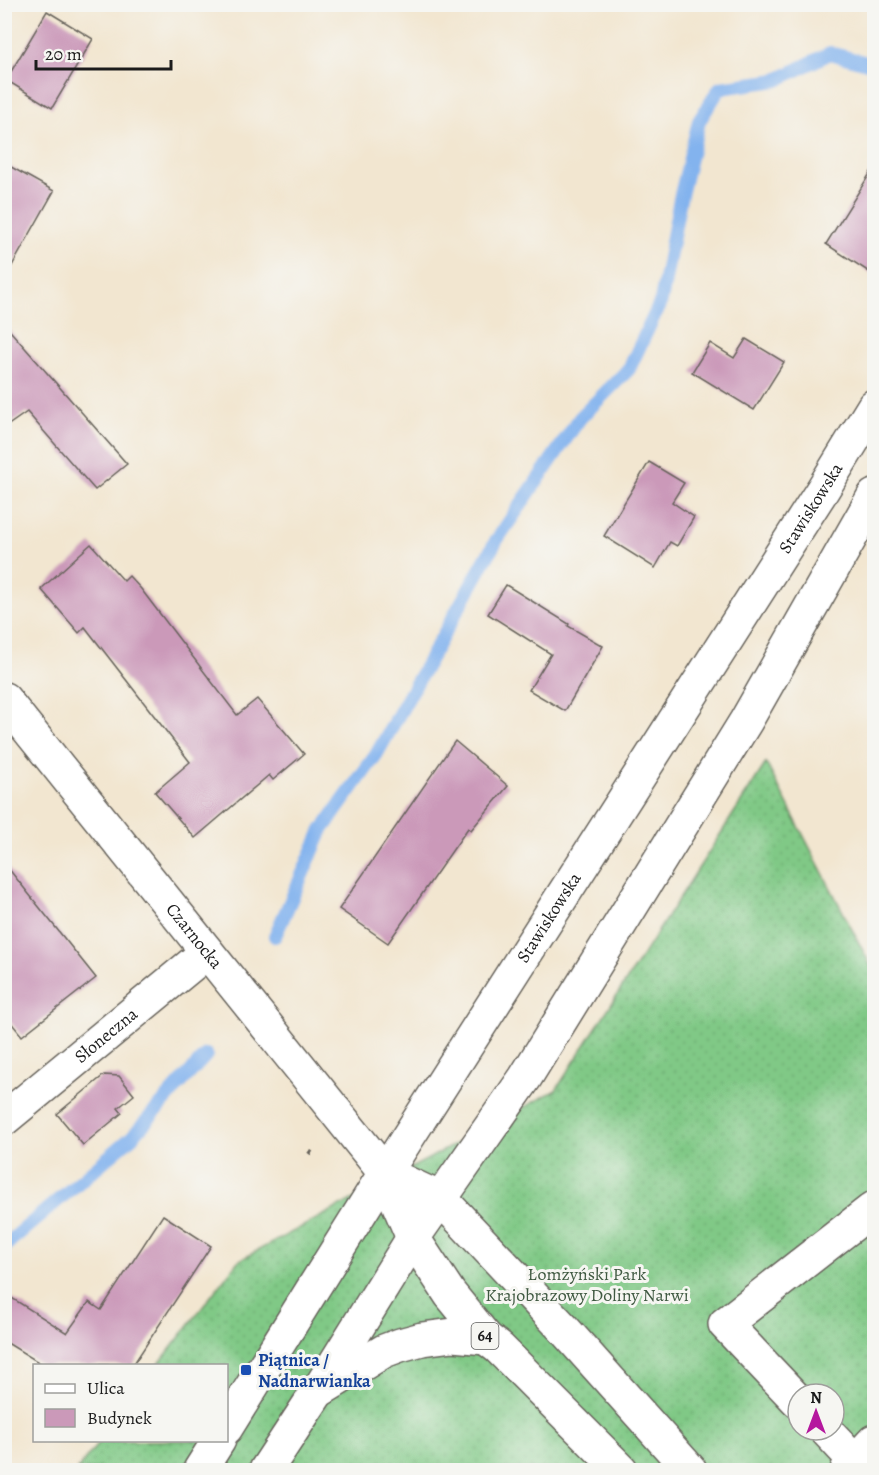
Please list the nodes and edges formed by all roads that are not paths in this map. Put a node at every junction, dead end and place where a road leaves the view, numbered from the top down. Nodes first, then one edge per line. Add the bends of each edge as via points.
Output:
1 (874, 406) edge
2 (874, 496) edge
3 (4, 699) edge
4 (207, 952) junction
5 (4, 1119) edge
6 (385, 1173) junction
7 (441, 1199) junction
8 (874, 1208) edge
9 (413, 1238) junction
10 (486, 1338) junction
11 (786, 1388) edge
12 (318, 1391) junction
13 (228, 1425) edge
14 (218, 1442) edge
15 (840, 1442) edge
16 (859, 1458) edge
17 (200, 1470) edge
18 (267, 1470) edge
19 (621, 1470) edge
20 (690, 1470) edge

1 - 6 main road, Stawiskowska
2 - 7 main road via 746,721 525,1078
3 - 4 main road, Czarnocka
4 - 5 main road, Słoneczna
4 - 6 main road, Czarnocka
6 - 7 main road
6 - 9 main road, 64
6 - 13 main road, Stawiskowska
7 - 9 main road
7 - 20 main road
8 - 11 main road via 725,1324
9 - 10 main road, 64 via 450,1294
9 - 12 main road
10 - 12 main road via 453,1335 400,1345
10 - 19 main road, 64
12 - 18 main road
14 - 17 main road
15 - 16 main road

